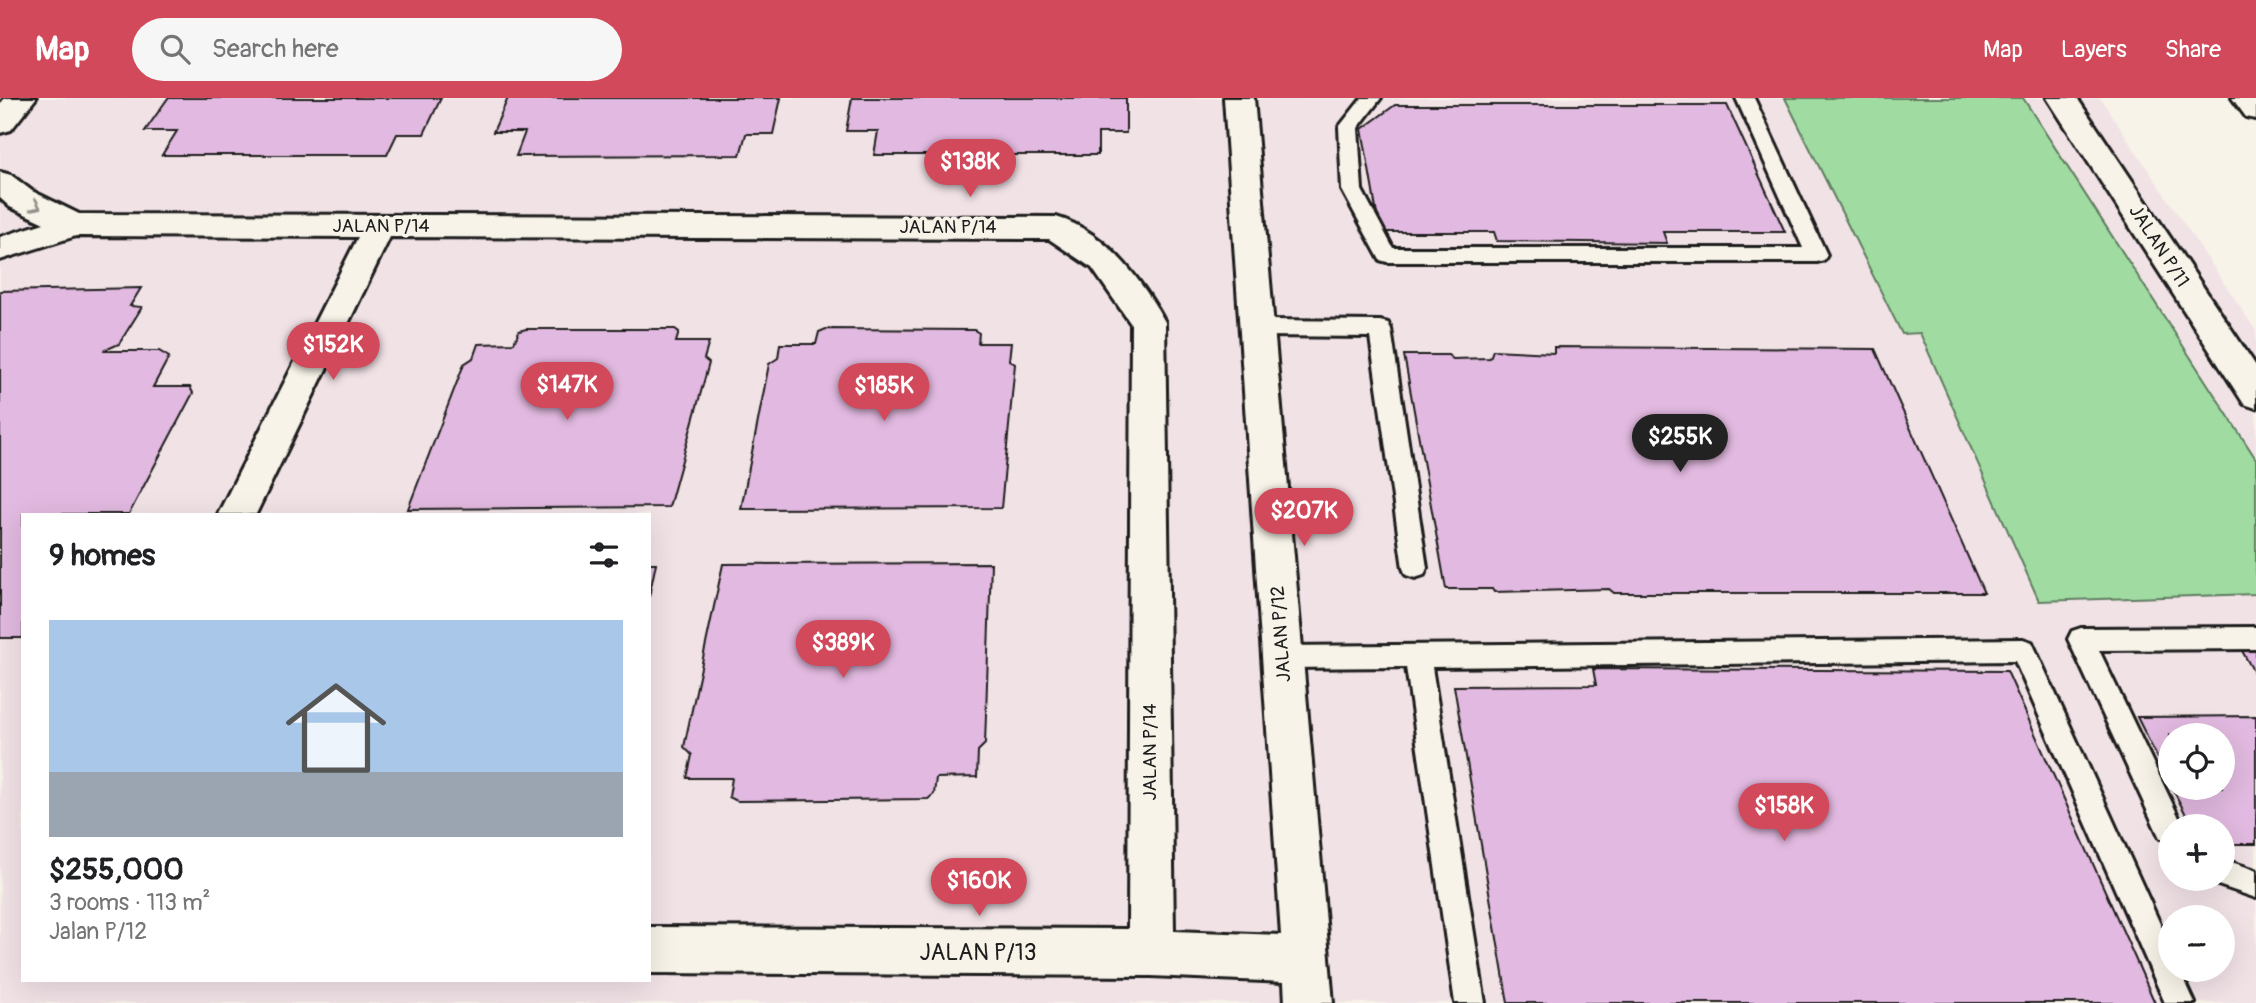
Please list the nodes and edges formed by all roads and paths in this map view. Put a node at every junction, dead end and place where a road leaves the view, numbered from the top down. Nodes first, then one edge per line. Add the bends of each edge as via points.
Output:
1 (21, 98) edge
2 (1239, 98) edge
3 (1372, 98) edge
4 (1745, 98) edge
5 (2062, 98) edge
6 (2247, 98) edge
7 (2256, 110) edge
8 (0, 123) edge
9 (0, 182) edge
10 (75, 225) junction
11 (379, 226) junction
12 (0, 249) edge
13 (1257, 328) junction
14 (2256, 394) edge
15 (237, 513) edge
16 (1415, 568) dead end
17 (2256, 638) edge
18 (1417, 656) junction
19 (1283, 657) junction
20 (2163, 814) edge
21 (2235, 877) edge
22 (2256, 884) edge
23 (651, 950) edge
24 (1151, 953) junction
25 (1308, 982) edge
26 (1470, 1003) edge
27 (2180, 1003) edge

1 - 8 street
2 - 13 street, JALAN P/12
3 - 4 lane via 1348,127 1352,190 1387,255 1817,255
5 - 14 street, JALAN P/11
6 - 7 street
9 -> 10 street, JALAN P/14 via 21,199
10 - 11 street, JALAN P/14
10 - 12 street, JALAN P/14
11 - 15 street
11 - 24 street, JALAN P/14 via 1056,228 1104,260 1148,322
13 - 16 lane via 1380,329
13 - 19 street, JALAN P/12
17 - 20 lane via 2081,639
18 - 19 lane
18 - 26 lane
18 - 27 lane via 2023,650
19 - 25 street, JALAN P/12
21 - 22 lane
23 - 24 street, JALAN P/13
24 - 25 street, JALAN P/13

